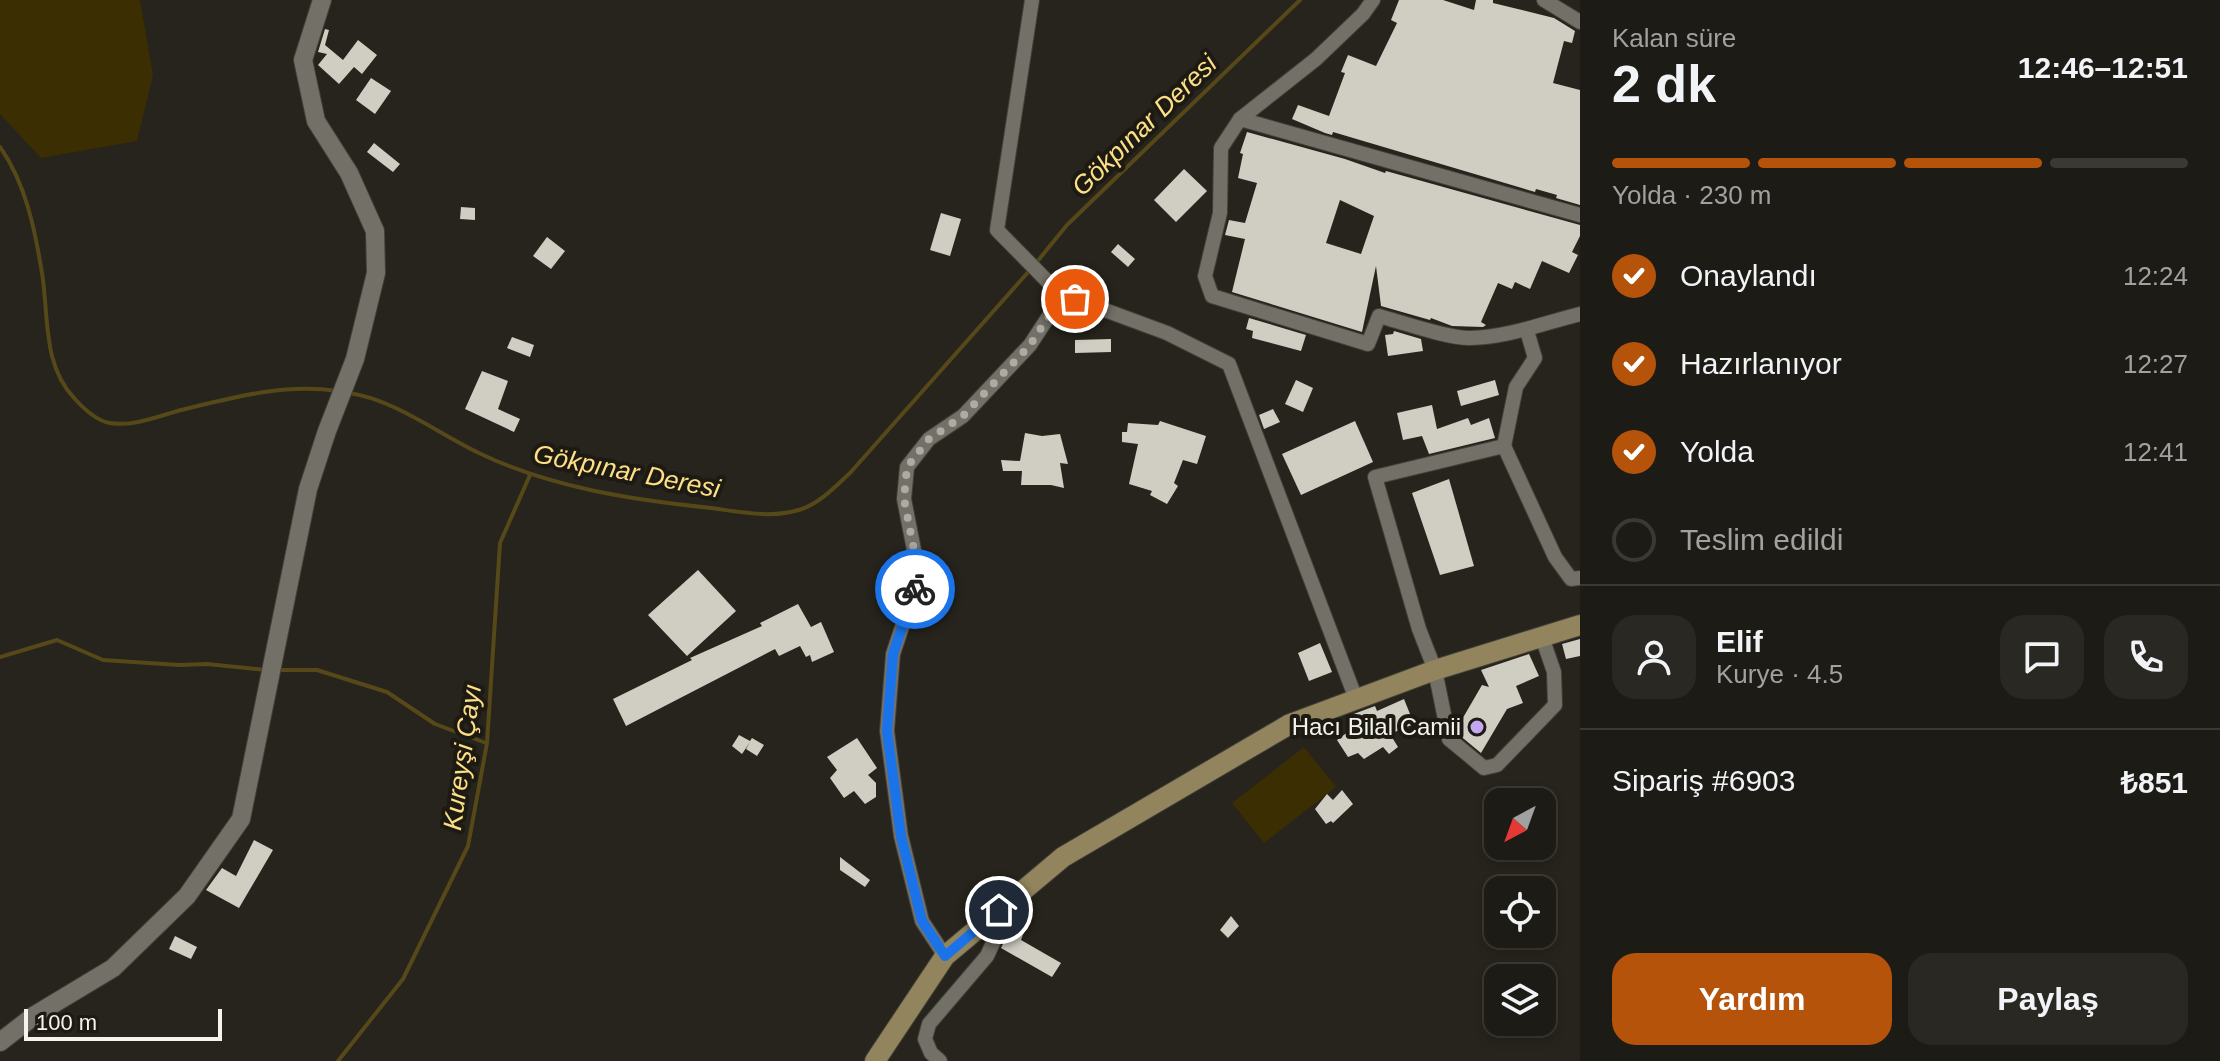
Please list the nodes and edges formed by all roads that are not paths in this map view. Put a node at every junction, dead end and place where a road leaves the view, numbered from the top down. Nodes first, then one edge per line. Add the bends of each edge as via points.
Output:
1 (322, 0) edge
2 (1032, 0) edge
3 (1373, 0) edge
4 (1544, 0) edge
5 (1580, 22) edge
6 (1240, 119) junction
7 (1580, 215) edge
8 (1057, 293) junction
9 (1580, 314) edge
10 (1527, 331) junction
11 (1504, 446) junction
12 (1580, 578) edge
13 (1580, 625) edge
14 (1542, 637) junction
15 (1435, 670) junction
16 (1356, 699) junction
17 (999, 910) junction
18 (945, 956) junction
19 (0, 1042) edge
20 (875, 1061) edge
21 (940, 1061) edge

1 - 19 street via 303,60 316,121 349,173 375,231 376,273 355,359 308,489 241,819 187,896 113,968
2 - 8 street via 997,230
3 - 6 street via 1316,59
4 - 5 street
6 - 7 street
6 - 10 street via 1221,148 1220,213 1205,276 1212,296 1368,344 1379,316 1468,339
8 - 16 street via 1167,333 1229,364
8 - 18 street via 1030,345 963,416 929,439 907,467 904,499 915,555 915,588 893,654 887,731 901,836 922,921
9 - 10 street
10 - 11 street via 1535,358 1516,387
11 - 12 street via 1555,557 1571,579
11 - 15 street via 1375,477
13 - 14 main road
14 - 15 main road
14 - 15 street via 1554,672 1555,705 1497,765 1484,768 1449,739
15 - 16 main road
16 - 17 main road via 1290,724 1063,857
17 - 18 main road
17 - 21 street via 1003,921 987,956 929,1024 925,1039
18 - 20 main road

